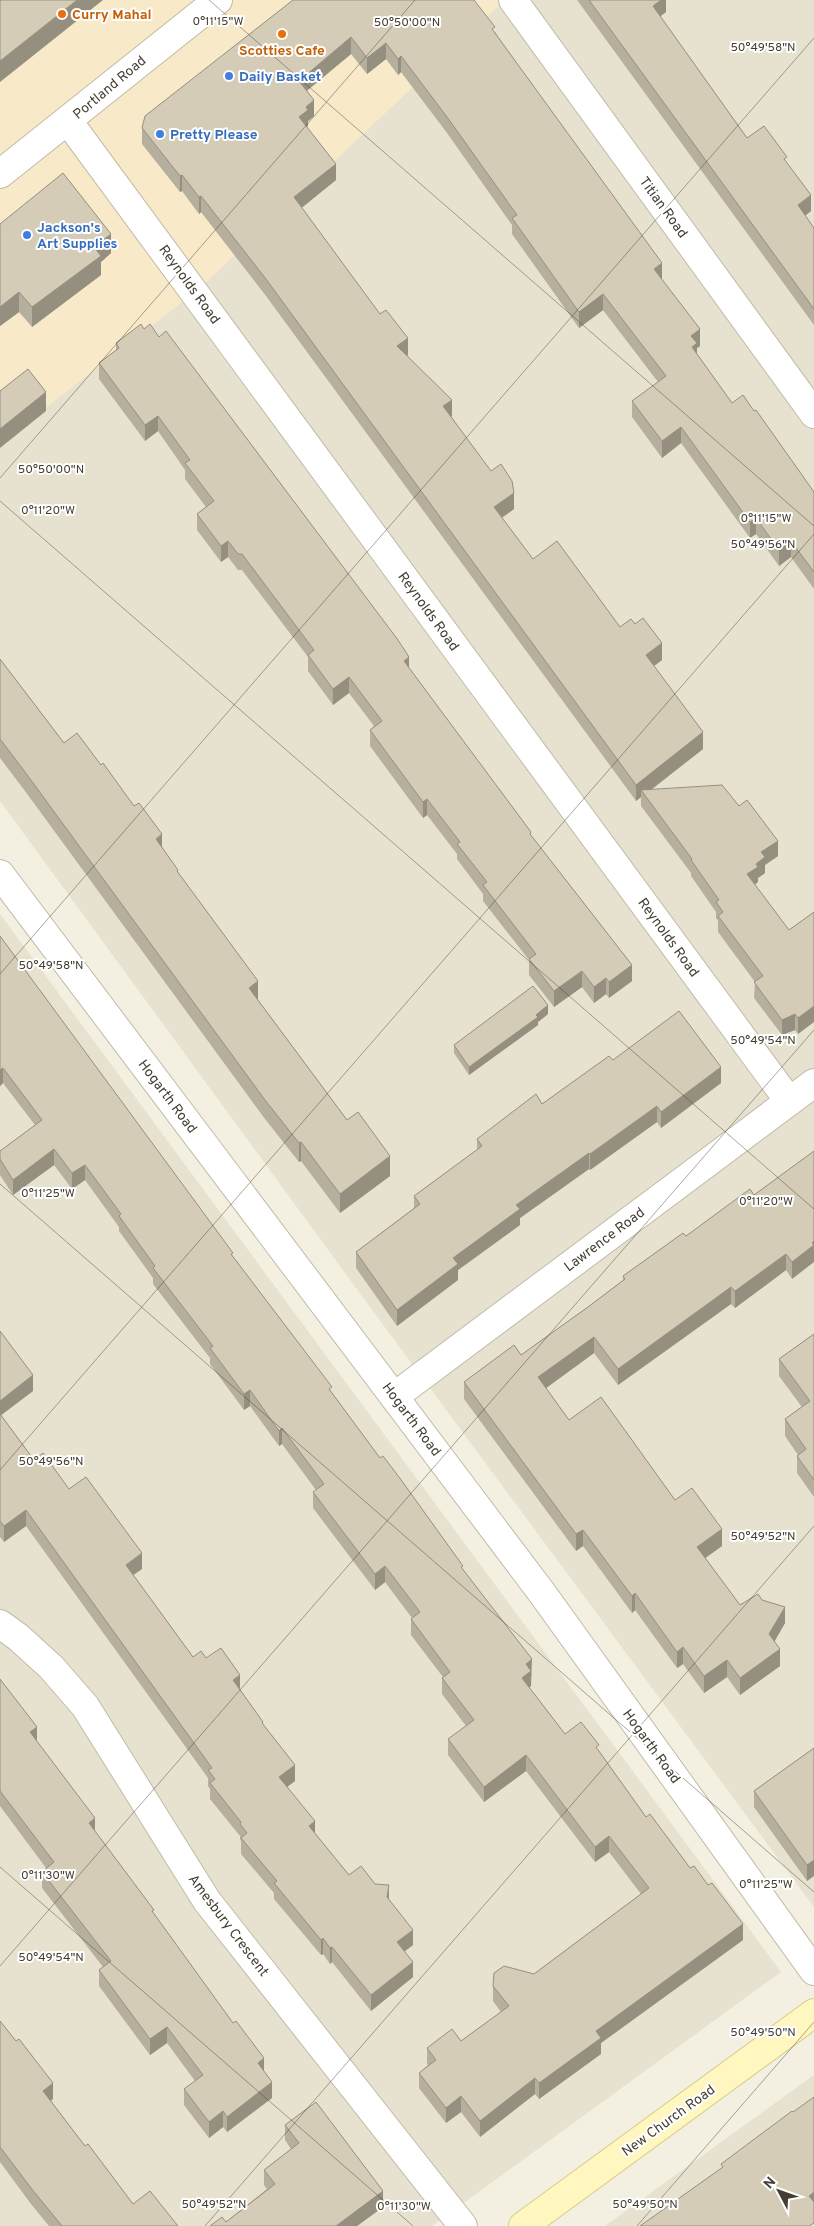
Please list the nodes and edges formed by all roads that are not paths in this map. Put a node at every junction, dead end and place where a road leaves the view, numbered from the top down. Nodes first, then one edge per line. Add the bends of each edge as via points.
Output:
1 (218, 0) edge
2 (513, 0) edge
3 (68, 121) junction
4 (0, 174) edge
5 (814, 414) edge
6 (0, 874) edge
7 (814, 1083) edge
8 (789, 1101) junction
9 (395, 1396) junction
10 (0, 1624) edge
11 (814, 1971) edge
12 (814, 2013) edge
13 (463, 2226) edge
14 (523, 2226) edge

1 - 3 street, Portland Road
2 - 5 street, Titian Road
3 - 4 street, Portland Road
3 - 8 street, Reynolds Road
6 - 9 street, Hogarth Road
7 - 8 street, Lawrence Road
8 - 9 street, Lawrence Road
9 - 11 street, Hogarth Road via 548,1601
10 - 13 street, Amesbury Crescent via 52,1667 85,1706 207,1901
12 - 14 main road, New Church Road

